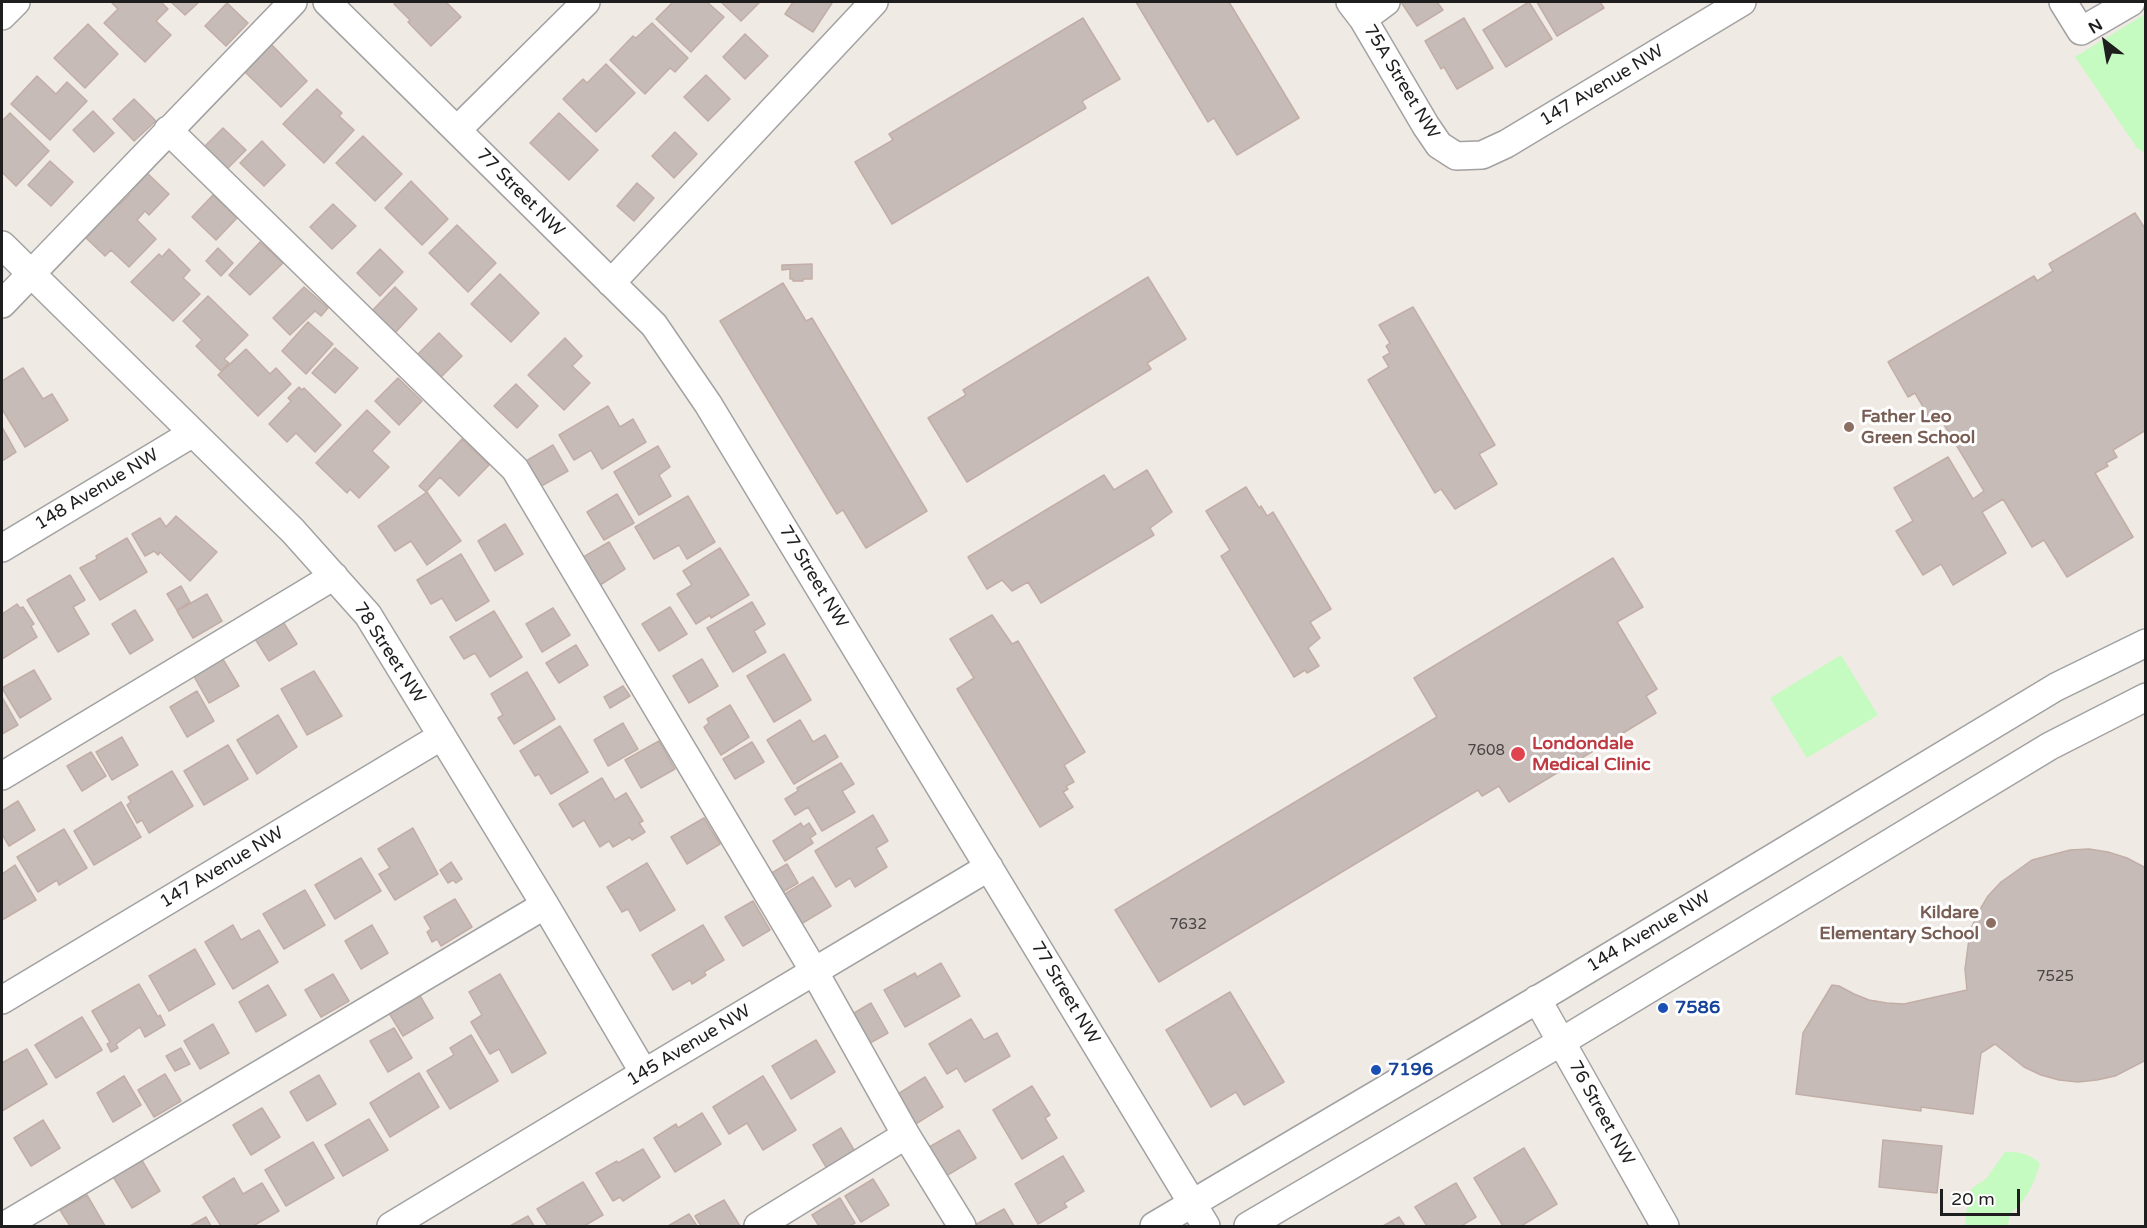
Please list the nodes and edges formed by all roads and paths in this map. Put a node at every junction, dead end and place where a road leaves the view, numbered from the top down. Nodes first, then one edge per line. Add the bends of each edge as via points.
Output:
1 (16, 2) edge
2 (293, 2) edge
3 (327, 2) edge
4 (586, 2) edge
5 (874, 2) edge
6 (1386, 2) edge
7 (1742, 2) edge
8 (2063, 2) edge
9 (2131, 2) edge
10 (1356, 10) edge
11 (2, 16) edge
12 (168, 130) junction
13 (457, 130) junction
14 (1456, 156) joint
15 (2, 245) edge
16 (31, 273) junction
17 (611, 283) junction
18 (2, 304) edge
19 (193, 433) junction
20 (2, 548) edge
21 (334, 576) junction
22 (2145, 643) edge
23 (2145, 698) edge
24 (442, 736) junction
25 (2, 776) edge
26 (989, 867) junction
27 (545, 904) junction
28 (814, 971) junction
29 (1537, 999) junction
30 (2, 1000) edge
31 (1561, 1042) junction
32 (644, 1073) junction
33 (906, 1135) junction
34 (1192, 1203) junction
35 (1658, 1224) edge
36 (4, 1227) edge
37 (391, 1227) edge
38 (759, 1227) edge
39 (962, 1227) edge
40 (1154, 1227) edge
41 (1206, 1227) edge
42 (1248, 1227) edge

1 - 11 street
2 - 12 street
3 - 13 street, 77 Street NW
4 - 13 street
5 - 17 street
6 - 10 street
7 - 14 street, 147 Avenue NW via 1506,144 1482,155
8 - 9 street via 2081,31
10 - 14 street, 75A Street NW via 1439,145
12 - 16 street
12 - 28 street via 515,469
13 - 17 street, 77 Street NW
15 - 16 street, 78 Street NW
16 - 18 street
16 - 19 street, 78 Street NW
17 - 26 street, 77 Street NW via 654,326 708,404
19 - 20 street, 148 Avenue NW
19 - 21 street, 78 Street NW
21 - 24 street, 78 Street NW via 369,615
21 - 25 street
22 - 29 street, 144 Avenue NW via 2056,687
23 - 31 street via 2050,746
24 - 27 street, 78 Street NW
24 - 30 street, 147 Avenue NW
26 - 28 street, 145 Avenue NW
26 - 34 street, 77 Street NW
27 - 32 street, 78 Street NW
27 - 36 street
28 - 32 street, 145 Avenue NW
28 - 33 street
29 - 31 street, 76 Street NW
29 - 34 street, 144 Avenue NW
31 - 35 street, 76 Street NW
31 - 42 street
32 - 37 street, 145 Avenue NW
33 - 38 street
33 - 39 street
34 - 40 street, 144 Avenue NW
34 - 41 street, 77 Street NW

